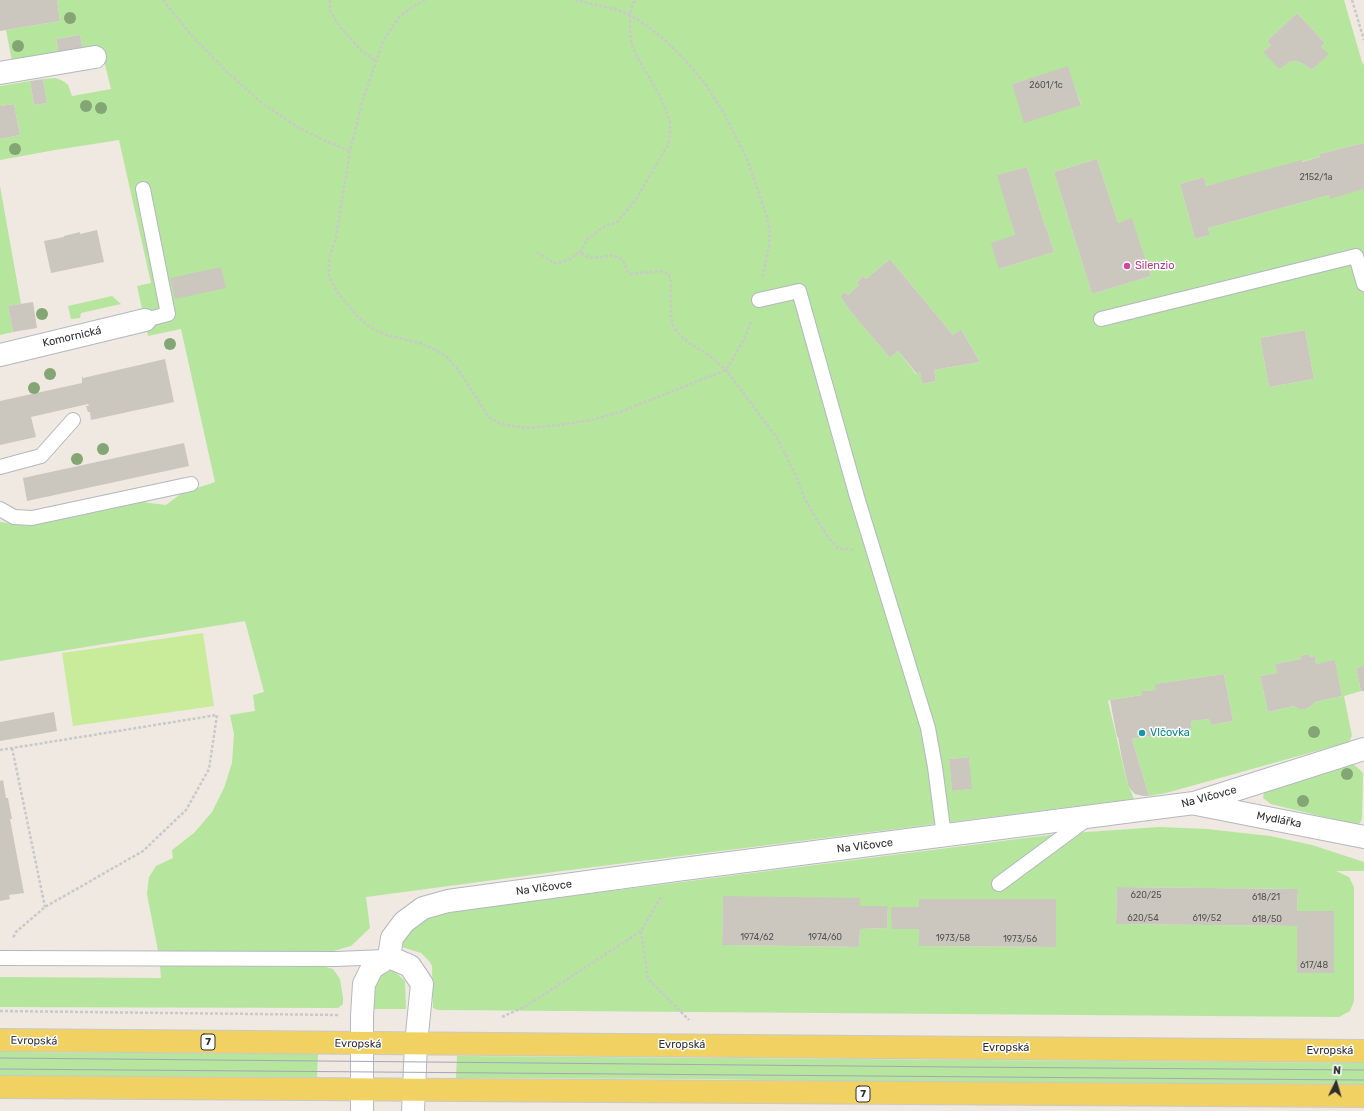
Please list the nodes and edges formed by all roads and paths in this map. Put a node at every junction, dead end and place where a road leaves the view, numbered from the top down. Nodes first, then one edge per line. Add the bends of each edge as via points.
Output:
1 (163, 0) edge
2 (330, 0) edge
3 (425, 0) edge
4 (575, 0) edge
5 (636, 0) edge
6 (1352, 0) edge
7 (630, 15) junction
8 (1364, 40) edge
9 (95, 58) dead end
10 (376, 61) junction
11 (0, 74) edge
12 (350, 151) junction
13 (142, 189) dead end
14 (537, 252) dead end
15 (580, 253) junction
16 (1364, 284) edge
17 (759, 300) junction
18 (1101, 319) dead end
19 (144, 320) joint
20 (0, 355) edge
21 (726, 370) junction
22 (73, 420) dead end
23 (0, 467) edge
24 (191, 484) dead end
25 (0, 509) edge
26 (874, 551) junction
27 (12, 748) junction
28 (1364, 749) edge
29 (0, 750) edge
30 (1194, 803) junction
31 (1089, 818) junction
32 (944, 836) junction
33 (1364, 837) edge
34 (676, 870) junction
35 (1000, 884) dead end
36 (45, 907) junction
37 (641, 931) junction
38 (389, 957) junction
39 (2, 958) edge
40 (0, 1011) edge
41 (343, 1015) dead end
42 (502, 1017) dead end
43 (689, 1020) dead end
44 (0, 1040) edge
45 (362, 1044) junction
46 (416, 1044) junction
47 (1364, 1051) edge
48 (3, 1090) edge
49 (1364, 1096) edge
50 (362, 1100) edge
51 (414, 1101) edge

1 - 12 path via 197,41 262,103 299,128
2 - 10 path via 330,11 340,27 361,50
3 - 10 path via 399,18 383,41
4 - 7 path via 612,8
5 - 7 path
6 - 8 path
7 - 15 path via 630,34 636,55 660,96 670,122 668,145 635,201 616,223 605,226 587,239
7 - 17 path via 665,40 706,85 725,115 747,159 770,232
9 - 11 street
10 - 12 path
12 - 21 path via 336,237 328,260 329,277 338,293 370,327 386,335 420,343 448,358 489,417 499,423 528,428 591,420 627,410
13 - 19 lane via 168,314
14 - 15 path via 554,263 569,260
15 - 21 path via 590,258 610,255 617,257 623,260 631,274 665,272 671,282 673,326 681,336
16 - 18 lane via 1356,256
17 - 21 path via 744,340
17 - 26 lane via 799,291
19 - 20 street, Komornická
21 - 26 path via 777,438 805,500 827,536 838,548
22 - 23 lane via 41,456
24 - 25 lane via 32,518 14,516
26 - 32 lane via 928,728 936,767
27 - 29 path
27 - 36 path
27 - 36 path via 217,715 209,769 186,810 142,851
28 - 30 street, Na Vlčovce
30 - 31 street, Na Vlčovce
30 - 33 street, Mydlářka
31 - 32 street, Na Vlčovce
31 - 35 lane
32 - 34 street, Na Vlčovce
34 - 37 path
34 - 38 street, Na Vlčovce via 448,901 423,908 404,922 392,938
36 - 39 path via 16,932
37 - 42 path via 526,1006
37 - 43 path via 648,980
38 - 39 lane
38 - 45 street via 372,968 364,984
38 - 46 street via 410,966 422,984
40 - 41 path
44 - 45 main road, Evropská / 7
45 - 46 main road, Evropská / 7
45 - 50 street
46 - 47 main road, Evropská / 7
46 - 51 street
48 - 50 main road, 7
49 - 51 main road, 7
50 - 51 main road, 7

